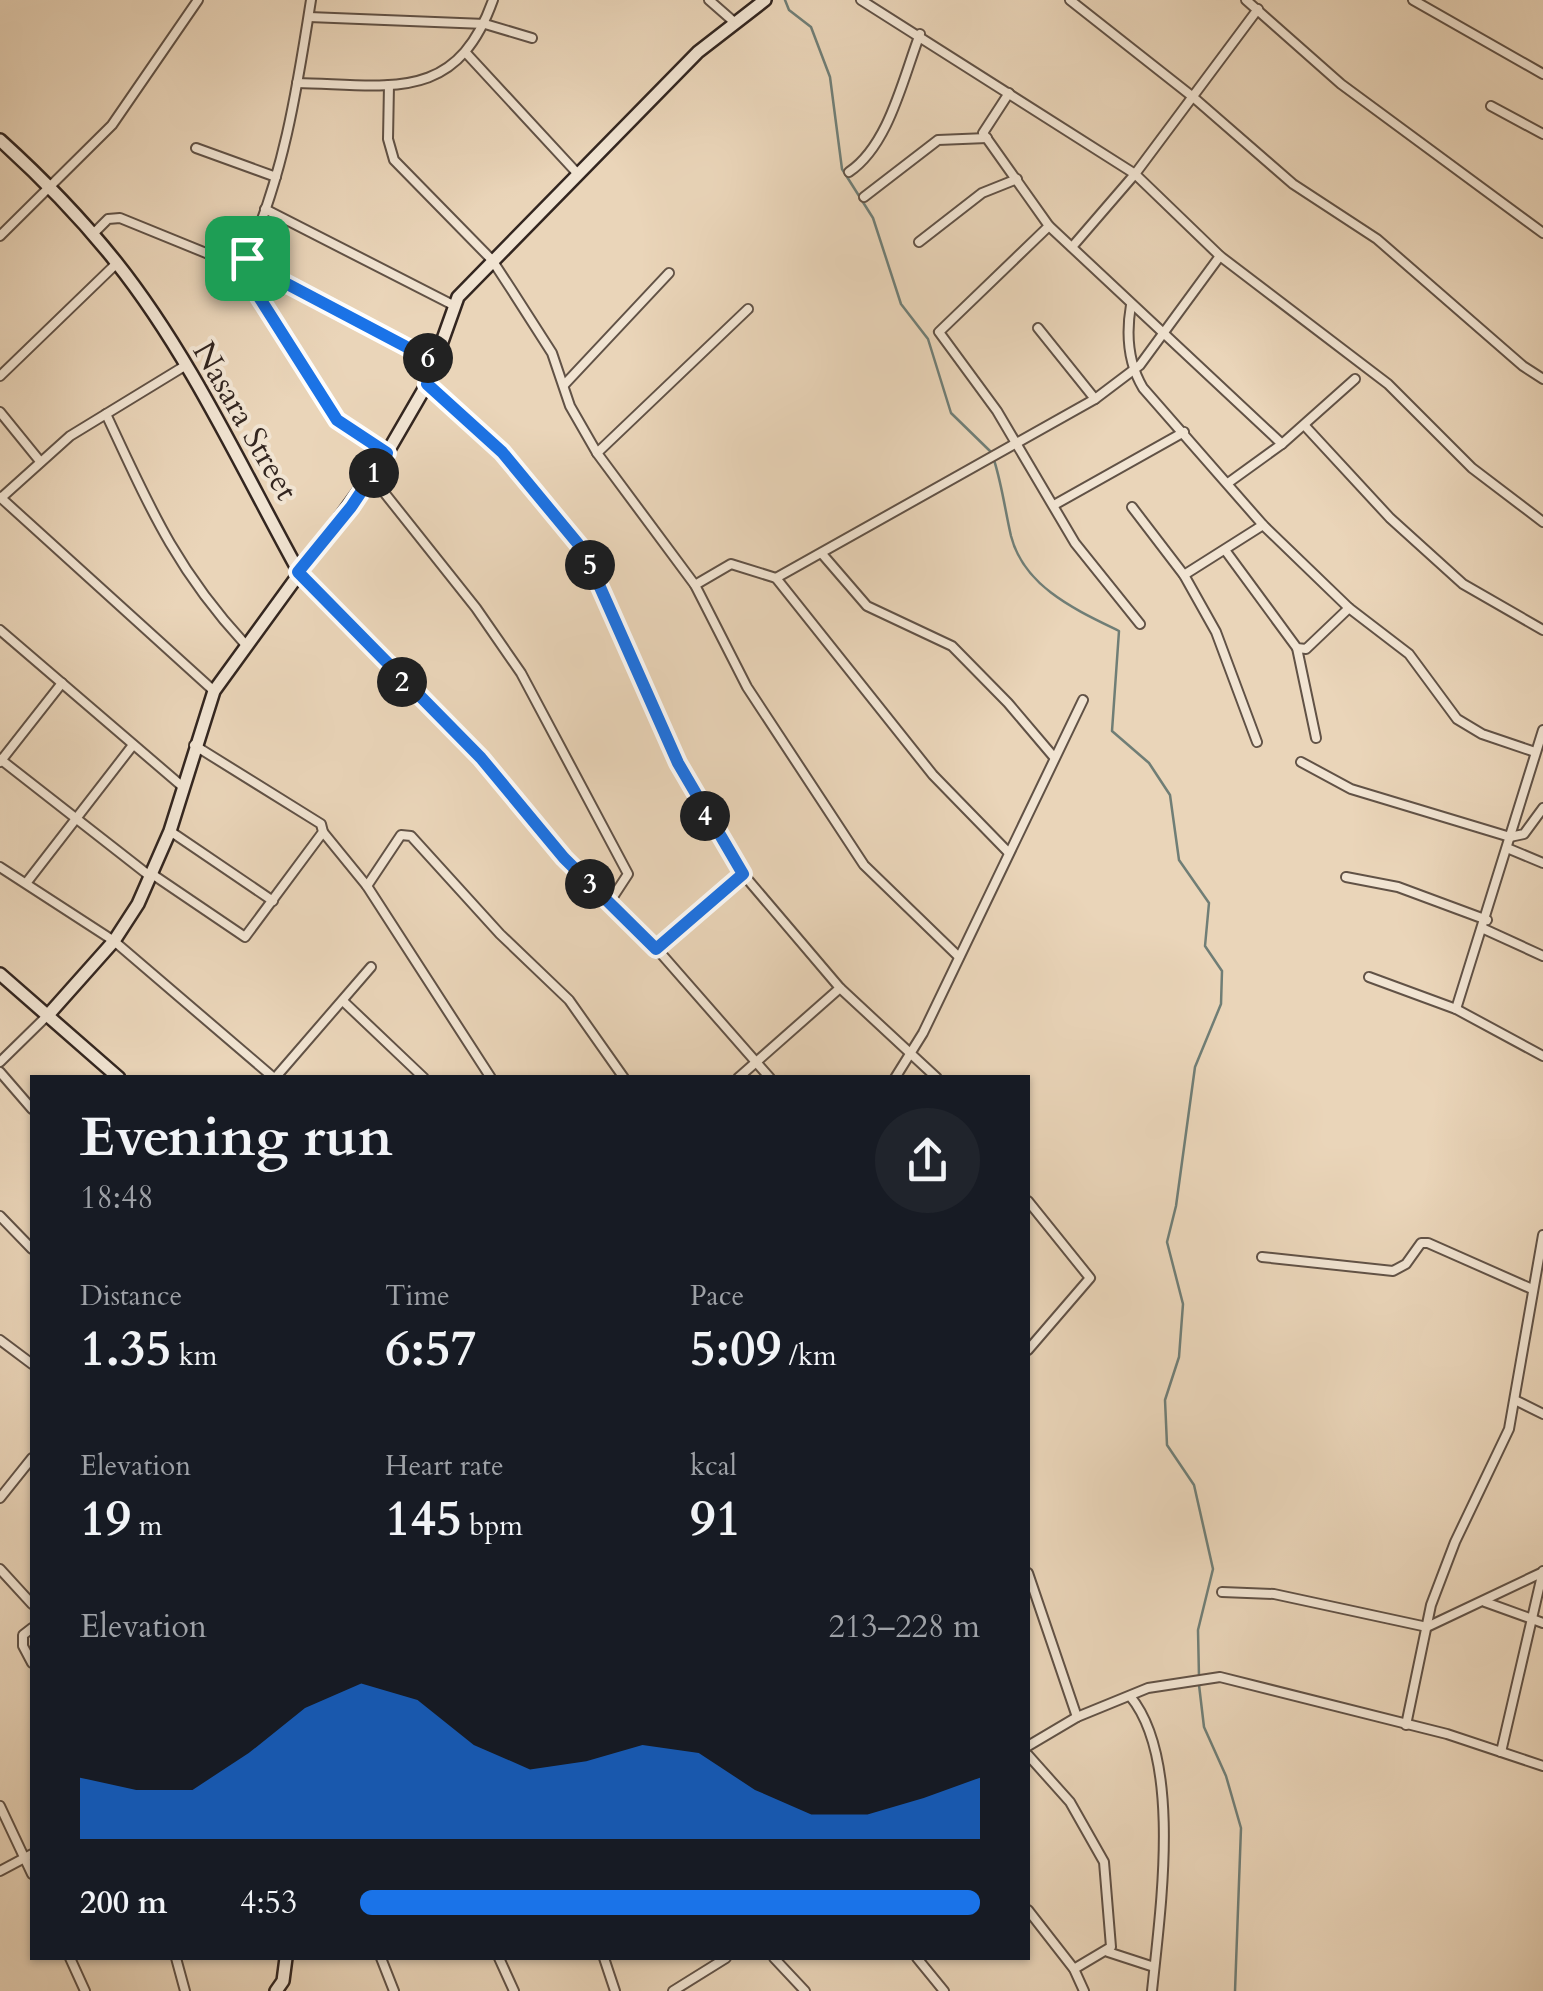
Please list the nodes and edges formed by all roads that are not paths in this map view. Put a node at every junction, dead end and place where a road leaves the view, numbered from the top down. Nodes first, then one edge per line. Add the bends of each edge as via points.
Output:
1 (198, 0) edge
2 (312, 0) edge
3 (494, 0) edge
4 (708, 0) edge
5 (766, 0) edge
6 (861, 0) edge
7 (1070, 0) edge
8 (1246, 0) edge
9 (1413, 0) edge
10 (1258, 9) junction
11 (309, 17) junction
12 (734, 20) junction
13 (485, 24) junction
14 (920, 34) junction
15 (532, 38) dead end
16 (467, 54) junction
17 (1543, 74) edge
18 (298, 83) junction
19 (389, 85) junction
20 (1009, 93) junction
21 (1193, 96) junction
22 (1491, 106) dead end
23 (1543, 134) edge
24 (986, 138) junction
25 (0, 140) edge
26 (196, 148) dead end
27 (848, 172) dead end
28 (577, 174) junction
29 (1134, 174) junction
30 (276, 177) junction
31 (1017, 179) junction
32 (50, 186) junction
33 (864, 197) dead end
34 (265, 209) junction
35 (1049, 226) junction
36 (1543, 233) edge
37 (92, 235) junction
38 (0, 236) edge
39 (919, 242) dead end
40 (1072, 247) junction
41 (1220, 256) junction
42 (247, 258) junction
43 (492, 260) junction
44 (117, 263) junction
45 (240, 267) junction
46 (669, 272) dead end
47 (454, 305) junction
48 (1131, 305) junction
49 (748, 309) dead end
50 (1038, 328) dead end
51 (1162, 335) junction
52 (435, 362) junction
53 (183, 367) junction
54 (1133, 371) junction
55 (0, 376) edge
56 (1356, 379) dead end
57 (1543, 379) edge
58 (427, 384) junction
59 (564, 384) junction
60 (1095, 399) junction
61 (0, 412) edge
62 (106, 414) junction
63 (1305, 426) junction
64 (1184, 432) junction
65 (1014, 442) junction
66 (1282, 444) junction
67 (387, 453) junction
68 (596, 453) junction
69 (39, 460) junction
70 (371, 476) junction
71 (1228, 483) junction
72 (0, 498) edge
73 (1054, 505) junction
74 (1132, 508) dead end
75 (1543, 522) edge
76 (1263, 525) junction
77 (1224, 550) junction
78 (823, 555) junction
79 (298, 572) junction
80 (1184, 575) junction
81 (776, 578) junction
82 (695, 586) junction
83 (1349, 608) junction
84 (1140, 624) dead end
85 (0, 630) edge
86 (1543, 630) edge
87 (245, 644) junction
88 (1297, 648) junction
89 (62, 683) junction
90 (214, 691) junction
91 (1083, 700) dead end
92 (1543, 730) edge
93 (1316, 738) dead end
94 (1257, 742) dead end
95 (133, 744) junction
96 (194, 745) junction
97 (1535, 752) junction
98 (1053, 756) junction
99 (1, 760) edge
100 (1300, 762) dead end
101 (183, 787) junction
102 (1543, 808) edge
103 (74, 817) junction
104 (170, 831) junction
105 (323, 832) junction
106 (1510, 837) junction
107 (1507, 848) junction
108 (1009, 853) junction
109 (1543, 864) edge
110 (0, 867) edge
111 (743, 874) junction
112 (152, 876) junction
113 (1346, 878) dead end
114 (27, 882) junction
115 (367, 886) junction
116 (273, 900) junction
117 (609, 903) junction
118 (1485, 925) junction
119 (114, 941) junction
120 (656, 949) junction
121 (1543, 956) edge
122 (959, 957) junction
123 (371, 968) dead end
124 (0, 974) edge
125 (1369, 977) dead end
126 (840, 988) junction
127 (343, 1001) junction
128 (1456, 1009) junction
129 (49, 1014) junction
130 (909, 1055) junction
131 (1543, 1056) edge
132 (0, 1062) edge
133 (756, 1065) junction
134 (0, 1072) edge
135 (116, 1075) edge
136 (270, 1075) edge
137 (277, 1075) edge
138 (421, 1075) edge
139 (489, 1075) edge
140 (622, 1075) edge
141 (742, 1075) edge
142 (767, 1075) edge
143 (897, 1075) edge
144 (933, 1075) edge
145 (30, 1107) edge
146 (1030, 1203) edge
147 (0, 1216) edge
148 (1543, 1235) edge
149 (30, 1247) edge
150 (1262, 1257) dead end
151 (1531, 1293) junction
152 (1543, 1304) edge
153 (0, 1340) edge
154 (1030, 1348) edge
155 (30, 1362) edge
156 (1515, 1400) junction
157 (1543, 1414) edge
158 (29, 1474) edge
159 (0, 1498) edge
160 (0, 1569) edge
161 (1543, 1572) edge
162 (1030, 1579) edge
163 (1222, 1592) dead end
164 (30, 1602) edge
165 (1486, 1602) junction
166 (1530, 1618) junction
167 (1543, 1623) edge
168 (1427, 1627) junction
169 (30, 1630) edge
170 (30, 1659) edge
171 (1130, 1696) junction
172 (1077, 1716) junction
173 (1406, 1725) junction
174 (1030, 1745) edge
175 (1501, 1752) junction
176 (1030, 1757) edge
177 (1543, 1766) edge
178 (0, 1806) edge
179 (29, 1856) edge
180 (0, 1871) edge
181 (1030, 1913) edge
182 (1108, 1952) junction
183 (71, 1960) edge
184 (176, 1960) edge
185 (286, 1960) edge
186 (382, 1960) edge
187 (500, 1960) edge
188 (605, 1960) edge
189 (723, 1960) edge
190 (776, 1960) edge
191 (918, 1960) edge
192 (1154, 1966) junction
193 (1074, 1970) junction
194 (283, 1988) edge
195 (85, 1991) edge
196 (184, 1991) edge
197 (394, 1991) edge
198 (514, 1991) edge
199 (615, 1991) edge
200 (673, 1991) edge
201 (805, 1991) edge
202 (944, 1991) edge
203 (1084, 1991) edge
204 (1152, 1991) edge

1 - 32 street via 112,125
2 - 11 street
3 - 13 street
4 - 12 street
5 - 12 street
6 - 14 street
7 - 21 street
8 - 10 street
9 - 17 street
10 - 21 street
10 - 36 street via 1341,84
11 - 13 street
11 - 18 street
12 - 28 street
13 - 15 street
13 - 16 street
14 - 20 street
14 - 27 street via 890,113 864,162
16 - 19 street via 447,71
16 - 28 street
18 - 19 street
18 - 30 street
19 - 43 street via 394,160
20 - 24 street
20 - 29 street
21 - 29 street
21 - 57 street via 1293,184 1376,239
22 - 23 street
24 - 31 street
24 - 33 street via 938,140
25 - 32 street, Nasara Street
26 - 30 street
28 - 43 street
29 - 40 street
29 - 41 street
30 - 34 street
31 - 35 street
31 - 39 street via 982,193
32 - 37 street, Nasara Street
32 - 38 street
34 - 42 street
34 - 47 street
35 - 40 street
35 - 65 street via 939,332
37 - 44 street, Nasara Street
37 - 45 street via 108,219 120,218
40 - 48 street
41 - 51 street
41 - 75 street via 1388,384 1472,468
42 - 45 street
42 - 52 street
43 - 47 street
43 - 59 street via 552,353
44 - 53 street, Nasara Street
44 - 55 street
45 - 67 street via 337,420
46 - 59 street
47 - 52 street
48 - 51 street
48 - 54 street
49 - 68 street
50 - 60 street
51 - 54 street
51 - 66 street
52 - 58 street
53 - 62 street
53 - 79 street, Nasara Street
54 - 60 street
54 - 64 street
56 - 63 street
58 - 67 street
58 - 111 street via 502,452 584,551 678,763
59 - 68 street
60 - 65 street
61 - 69 street
62 - 69 street
62 - 87 street via 169,548
63 - 66 street
63 - 86 street via 1463,584
64 - 71 street
64 - 73 street
65 - 73 street
65 - 78 street
66 - 71 street
67 - 70 street
68 - 82 street
69 - 72 street
70 - 79 street
70 - 117 street via 476,608 530,690 628,874
71 - 76 street
72 - 90 street
73 - 84 street via 1075,543
74 - 80 street
76 - 77 street
76 - 83 street
77 - 80 street
77 - 88 street
78 - 81 street
78 - 98 street via 867,606 952,646
79 - 87 street
79 - 117 street, Nasara Street via 481,758
80 - 94 street via 1233,672
81 - 82 street via 731,564
81 - 108 street via 933,775
82 - 122 street via 747,687 864,865
83 - 88 street via 1306,649
83 - 97 street via 1409,654 1457,719
85 - 89 street
87 - 90 street
88 - 93 street
89 - 95 street
89 - 99 street
90 - 96 street
91 - 98 street
92 - 97 street
95 - 101 street
95 - 103 street
96 - 101 street
96 - 105 street
97 - 106 street
98 - 108 street
99 - 103 street
100 - 106 street via 1351,788
101 - 104 street
102 - 106 street via 1524,834
103 - 112 street
103 - 114 street
104 - 112 street
104 - 116 street
105 - 115 street
105 - 116 street
106 - 107 street
107 - 109 street
107 - 118 street
108 - 122 street
110 - 114 street
111 - 120 street
111 - 126 street
112 - 116 street via 243,937
112 - 119 street
113 - 118 street via 1398,887
114 - 119 street
115 - 139 street
115 - 140 street via 402,835 411,836 569,1000
117 - 120 street, Nasara Street
118 - 121 street
118 - 128 street
119 - 129 street
119 - 136 street
120 - 133 street, Nasara Street
122 - 130 street
123 - 127 street
124 - 129 street
125 - 128 street
126 - 130 street
126 - 133 street
127 - 137 street
127 - 138 street
128 - 131 street
129 - 132 street
129 - 135 street
130 - 143 street
130 - 144 street
133 - 141 street
133 - 142 street, Nasara Street
134 - 145 street
146 - 154 street via 1090,1278
147 - 149 street
148 - 151 street
150 - 151 street via 1393,1270 1428,1243
151 - 152 street
151 - 156 street
153 - 155 street
156 - 157 street
156 - 168 street via 1510,1429 1455,1542
158 - 159 street
160 - 164 street
161 - 165 street
161 - 166 street
162 - 172 street
163 - 168 street via 1274,1594
165 - 166 street
165 - 168 street
166 - 167 street
166 - 175 street
168 - 173 street
169 - 170 street via 23,1646
171 - 172 street
171 - 173 street via 1220,1677
171 - 192 street via 1156,1750 1162,1844
172 - 174 street
173 - 175 street
175 - 177 street
176 - 182 street via 1070,1802 1104,1862
178 - 179 street
179 - 180 street
181 - 193 street
182 - 192 street
182 - 193 street
183 - 195 street
184 - 196 street
185 - 194 street
186 - 197 street
187 - 198 street
188 - 199 street
189 - 200 street
190 - 201 street
191 - 202 street
192 - 204 street
193 - 203 street

